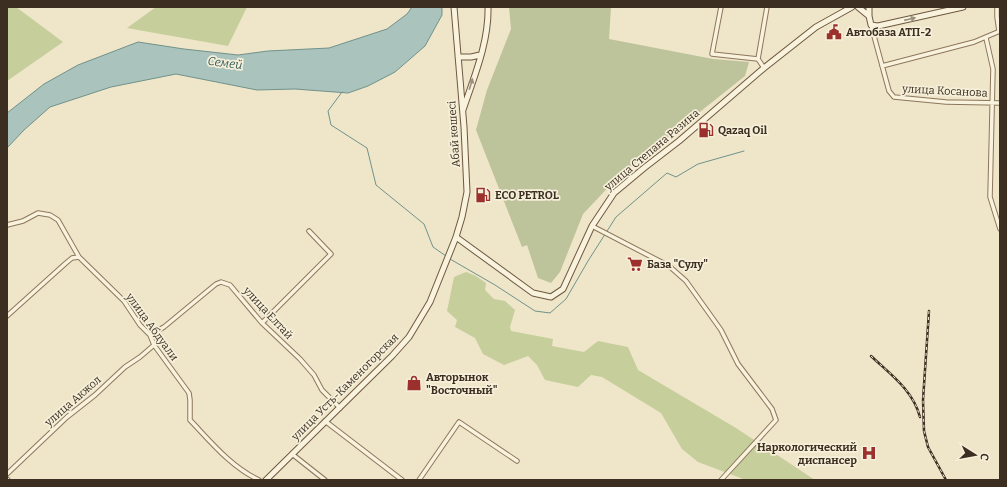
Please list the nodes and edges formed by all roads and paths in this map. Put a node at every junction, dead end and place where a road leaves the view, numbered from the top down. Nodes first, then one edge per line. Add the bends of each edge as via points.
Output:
1 (454, 7) edge
2 (488, 7) edge
3 (720, 7) edge
4 (767, 7) edge
5 (852, 7) edge
6 (858, 7) edge
7 (870, 7) edge
8 (963, 7) edge
9 (997, 7) edge
10 (869, 16) junction
11 (871, 24) junction
12 (1000, 31) edge
13 (986, 38) junction
14 (480, 55) junction
15 (458, 57) junction
16 (758, 59) junction
17 (882, 66) junction
18 (764, 68) junction
19 (993, 102) junction
20 (1000, 103) edge
21 (462, 114) junction
22 (7, 225) edge
23 (592, 226) junction
24 (1000, 229) edge
25 (309, 231) dead end
26 (456, 237) junction
27 (448, 256) joint
28 (79, 257) junction
29 (7, 316) edge
30 (262, 323) junction
31 (150, 335) junction
32 (154, 346) junction
33 (340, 408) junction
34 (326, 421) junction
35 (292, 454) junction
36 (517, 461) dead end
37 (7, 474) edge
38 (259, 480) edge
39 (266, 480) edge
40 (325, 480) edge
41 (402, 480) edge
42 (419, 480) edge
43 (721, 480) edge

1 - 15 main road, Абай көшесі
2 - 14 main road via 486,33
3 - 16 street via 712,54
4 - 16 street
5 - 18 main road, улица Степана Разина via 816,27
6 - 10 main road
7 - 10 main road
11 -> 8 main road via 884,25
9 - 12 street
10 - 11 main road
11 - 17 street, улица Косанова
12 - 13 street
13 - 17 street
13 - 19 street via 993,69
14 - 15 main road
21 -> 14 main road
15 - 21 main road, Абай көшесі
16 - 18 street
17 - 19 street, улица Косанова via 889,91 894,97 946,102
18 - 23 main road, улица Степана Разина via 680,142 614,193
19 - 20 street, улица Косанова
19 - 24 street via 990,197
21 - 26 main road, Абай көшесі via 467,192
22 - 28 street, улица Абдуали via 23,221 38,213 50,215 58,220
23 - 26 main road, улица Степана Разина via 563,289 551,297 533,293
23 - 43 street via 669,266 686,281 721,330 738,364 772,409 776,420
25 - 30 street via 331,254
26 - 27 main road, Абай көшесі
27 - 33 main road, улица Усть-Каменогорская via 426,310 410,337
28 - 29 street via 72,258
28 - 31 street, улица Абдуали via 124,301
30 - 31 street, улица Елтай via 230,285 220,282 164,327
30 - 33 street, улица Елтай via 300,359 314,375 322,390
31 - 32 street, улица Абдуали
32 - 37 street, улица Акжол via 125,367 67,417
32 - 38 street, улица Абдуали via 188,392 190,420 228,460
33 - 34 main road, улица Усть-Каменогорская
34 - 35 main road, улица Усть-Каменогорская
34 - 41 street
35 - 39 main road, улица Усть-Каменогорская
35 - 40 street
36 - 42 street via 459,422

